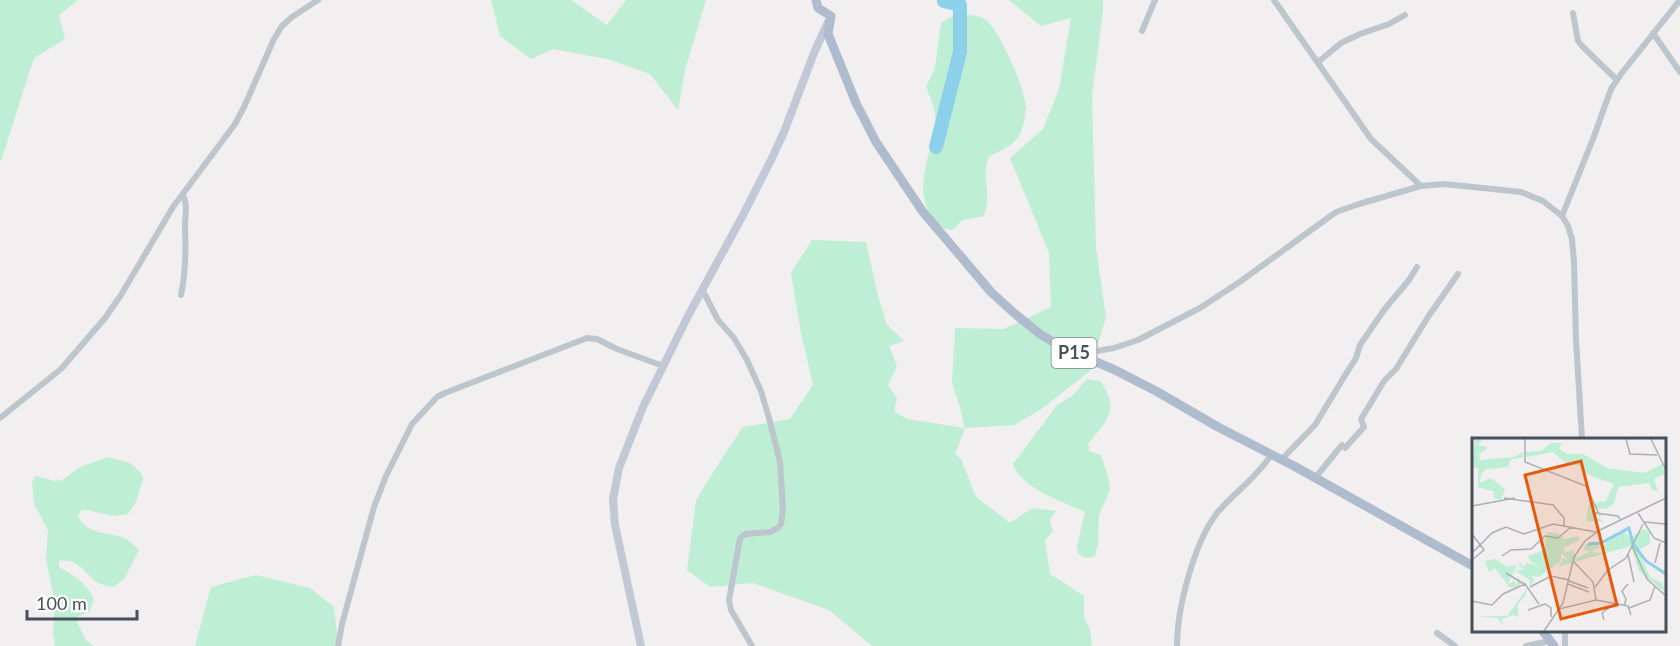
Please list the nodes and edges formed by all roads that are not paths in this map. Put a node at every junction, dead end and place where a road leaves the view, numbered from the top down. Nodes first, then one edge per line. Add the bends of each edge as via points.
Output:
1 (318, 0) edge
2 (816, 0) edge
3 (1155, 0) edge
4 (1274, 0) edge
5 (1680, 0) edge
6 (1573, 13) dead end
7 (1405, 15) dead end
8 (831, 16) junction
9 (1142, 31) dead end
10 (1653, 33) junction
11 (1318, 62) junction
12 (1680, 72) edge
13 (1616, 79) junction
14 (1421, 186) junction
15 (183, 194) junction
16 (1562, 216) junction
17 (1417, 267) dead end
18 (1458, 274) dead end
19 (702, 289) junction
20 (181, 295) dead end
21 (1078, 355) junction
22 (663, 366) junction
23 (0, 418) edge
24 (1582, 438) edge
25 (1271, 455) junction
26 (1281, 460) junction
27 (1315, 478) junction
28 (1472, 565) edge
29 (1543, 631) edge
30 (1437, 633) dead end
31 (1552, 644) edge
32 (338, 646) edge
33 (641, 646) edge
34 (752, 646) edge
35 (1177, 646) edge
36 (1455, 646) edge
37 (1526, 646) edge

1 - 15 street via 282,26 235,124
2 - 8 main road via 818,8
3 - 9 street
4 - 11 street
5 - 10 street
6 - 13 street via 1578,41
7 - 11 street via 1341,43
8 - 19 street via 775,151
8 - 21 main road, P15 via 828,34 856,103 876,142 919,206 1000,301 1040,334
10 - 12 street
10 - 13 street
11 - 14 street via 1371,139
13 - 16 street
14 - 16 street via 1444,184 1521,192 1543,201
14 - 21 street via 1336,212 1200,308 1138,340
15 - 20 street via 187,210 186,265
15 - 23 street via 121,295 90,337 61,369
16 - 24 street via 1572,239
17 - 26 street via 1360,345 1315,425
18 - 27 street via 1396,369 1384,381 1361,419 1364,427 1345,448 1342,445
19 - 22 street
19 - 34 street via 718,320 747,360 761,391 780,462 783,520 774,531 740,538 729,600
21 - 25 main road, P15 via 1125,375
22 - 32 street via 587,338 437,397 412,424 386,477 369,525
22 - 33 street via 622,458 613,499
25 - 26 main road, P15
25 - 35 street via 1217,514 1200,542 1184,594
26 - 27 main road, P15
27 - 28 main road, P15
29 - 31 main road
30 - 36 street
31 - 37 street

